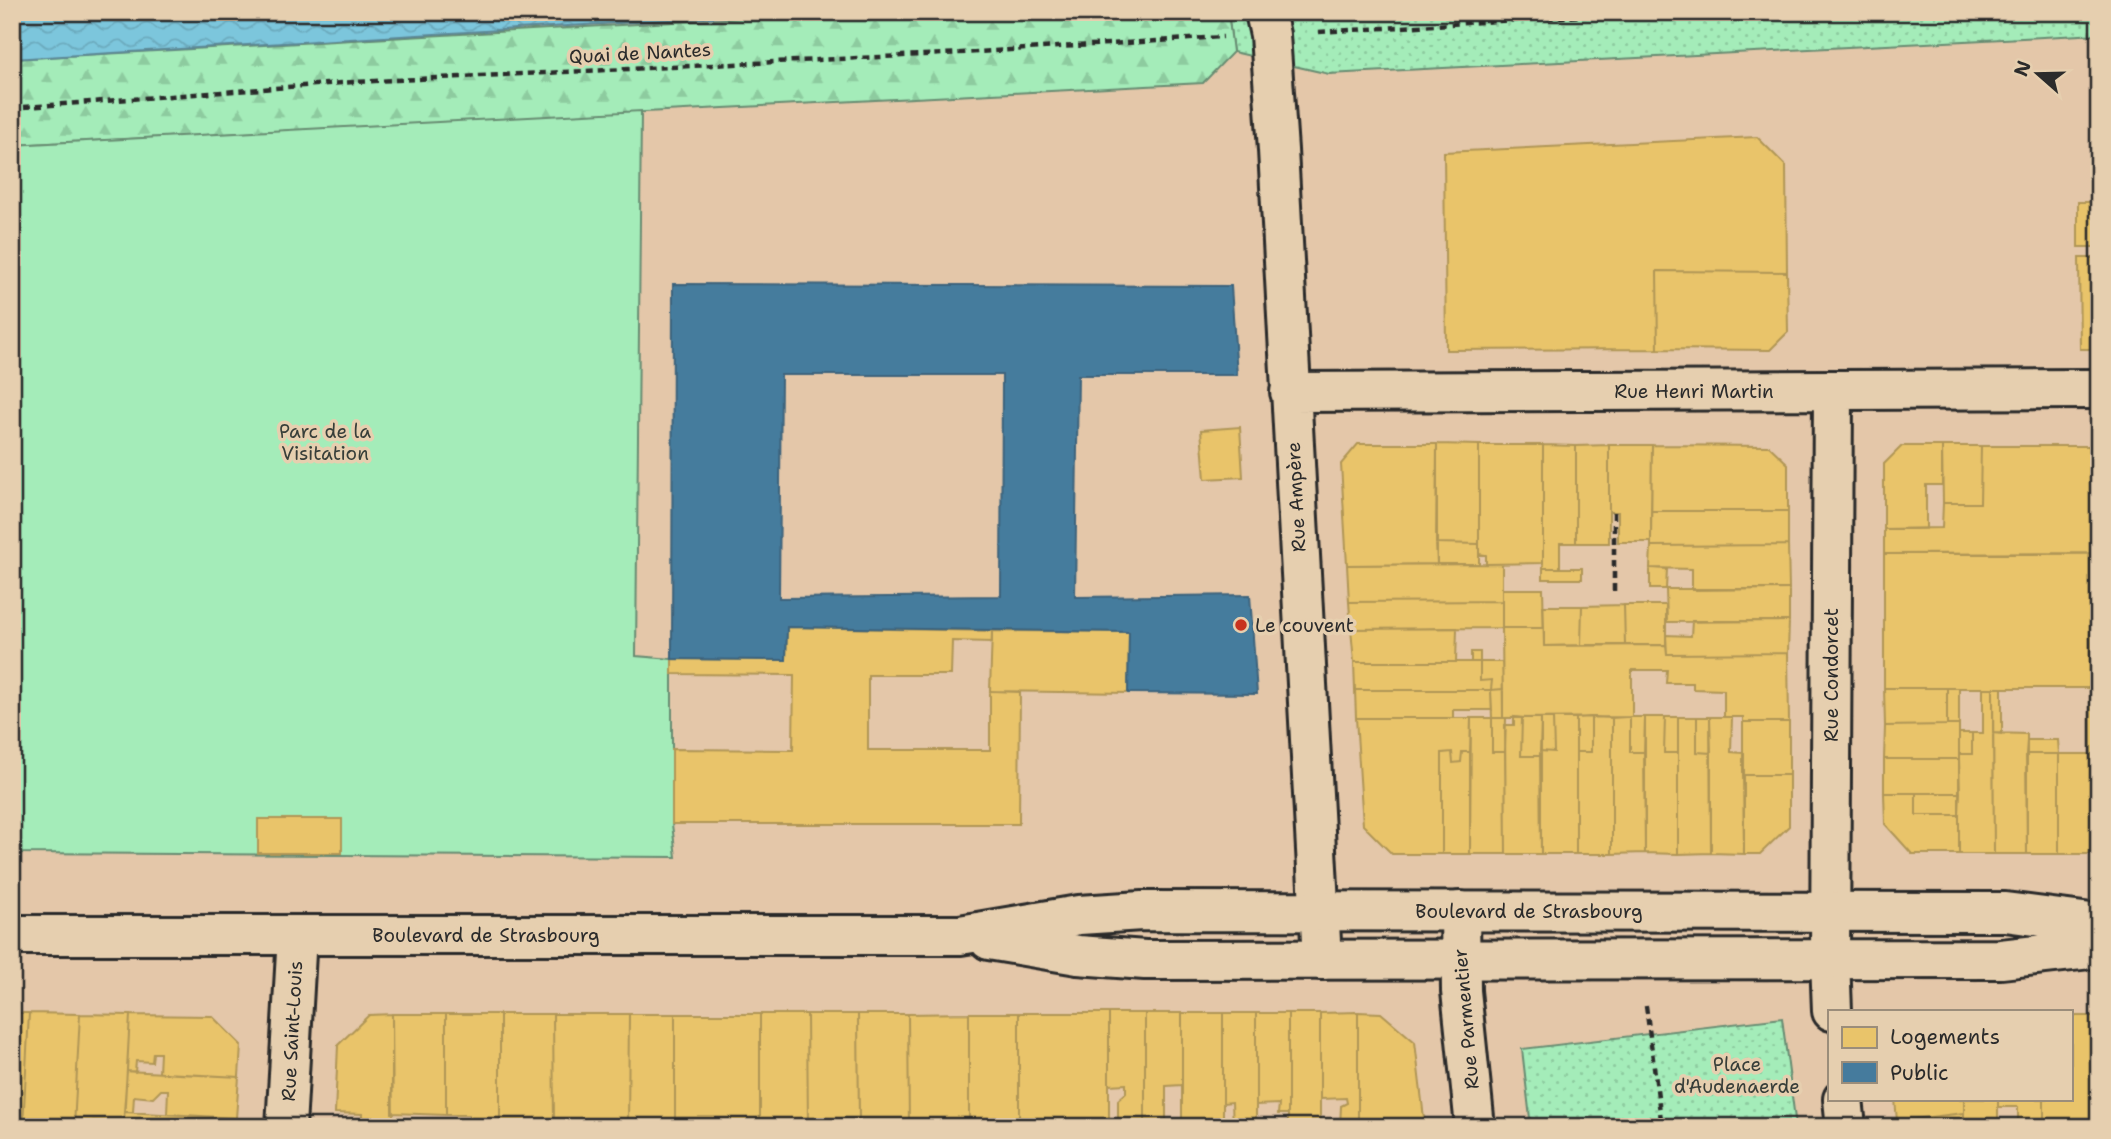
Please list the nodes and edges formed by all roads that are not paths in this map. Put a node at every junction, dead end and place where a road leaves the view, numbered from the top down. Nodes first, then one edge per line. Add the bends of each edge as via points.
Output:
1 (1267, 24) edge
2 (2099, 389) edge
3 (1833, 391) junction
4 (1290, 392) junction
5 (1319, 911) junction
6 (1460, 911) junction
7 (1830, 912) junction
8 (2099, 924) edge
9 (297, 934) junction
10 (12, 935) edge
11 (960, 935) junction
12 (2099, 948) edge
13 (1459, 959) junction
14 (1830, 959) junction
15 (1322, 960) junction
16 (1832, 1010) edge
17 (1843, 1100) edge
18 (286, 1127) edge
19 (1475, 1127) edge
20 (1846, 1127) edge

1 - 4 main road, Rue Ampère
2 - 3 main road, Rue Henri Martin
3 - 4 main road, Rue Henri Martin
3 - 7 main road, Rue Condorcet
4 - 5 main road, Rue Ampère
5 - 6 main road, Boulevard de Strasbourg
5 - 11 main road, Boulevard de Strasbourg via 1100,913
5 - 15 main road, Rue Ampère
6 - 7 main road, Boulevard de Strasbourg
6 - 13 main road, Rue Parmentier
7 - 8 main road, Boulevard de Strasbourg via 2005,912
7 - 14 main road, Rue Condorcet
9 - 10 main road, Boulevard de Strasbourg
9 - 11 main road, Boulevard de Strasbourg
9 - 18 main road, Rue Saint-Louis
11 - 15 main road, Boulevard de Strasbourg via 1123,959
12 - 14 main road, Boulevard de Strasbourg via 2022,958
13 - 14 main road, Boulevard de Strasbourg
13 - 15 main road, Boulevard de Strasbourg
13 - 19 main road, Rue Parmentier
14 - 16 main road, Rue Condorcet
17 - 20 main road

